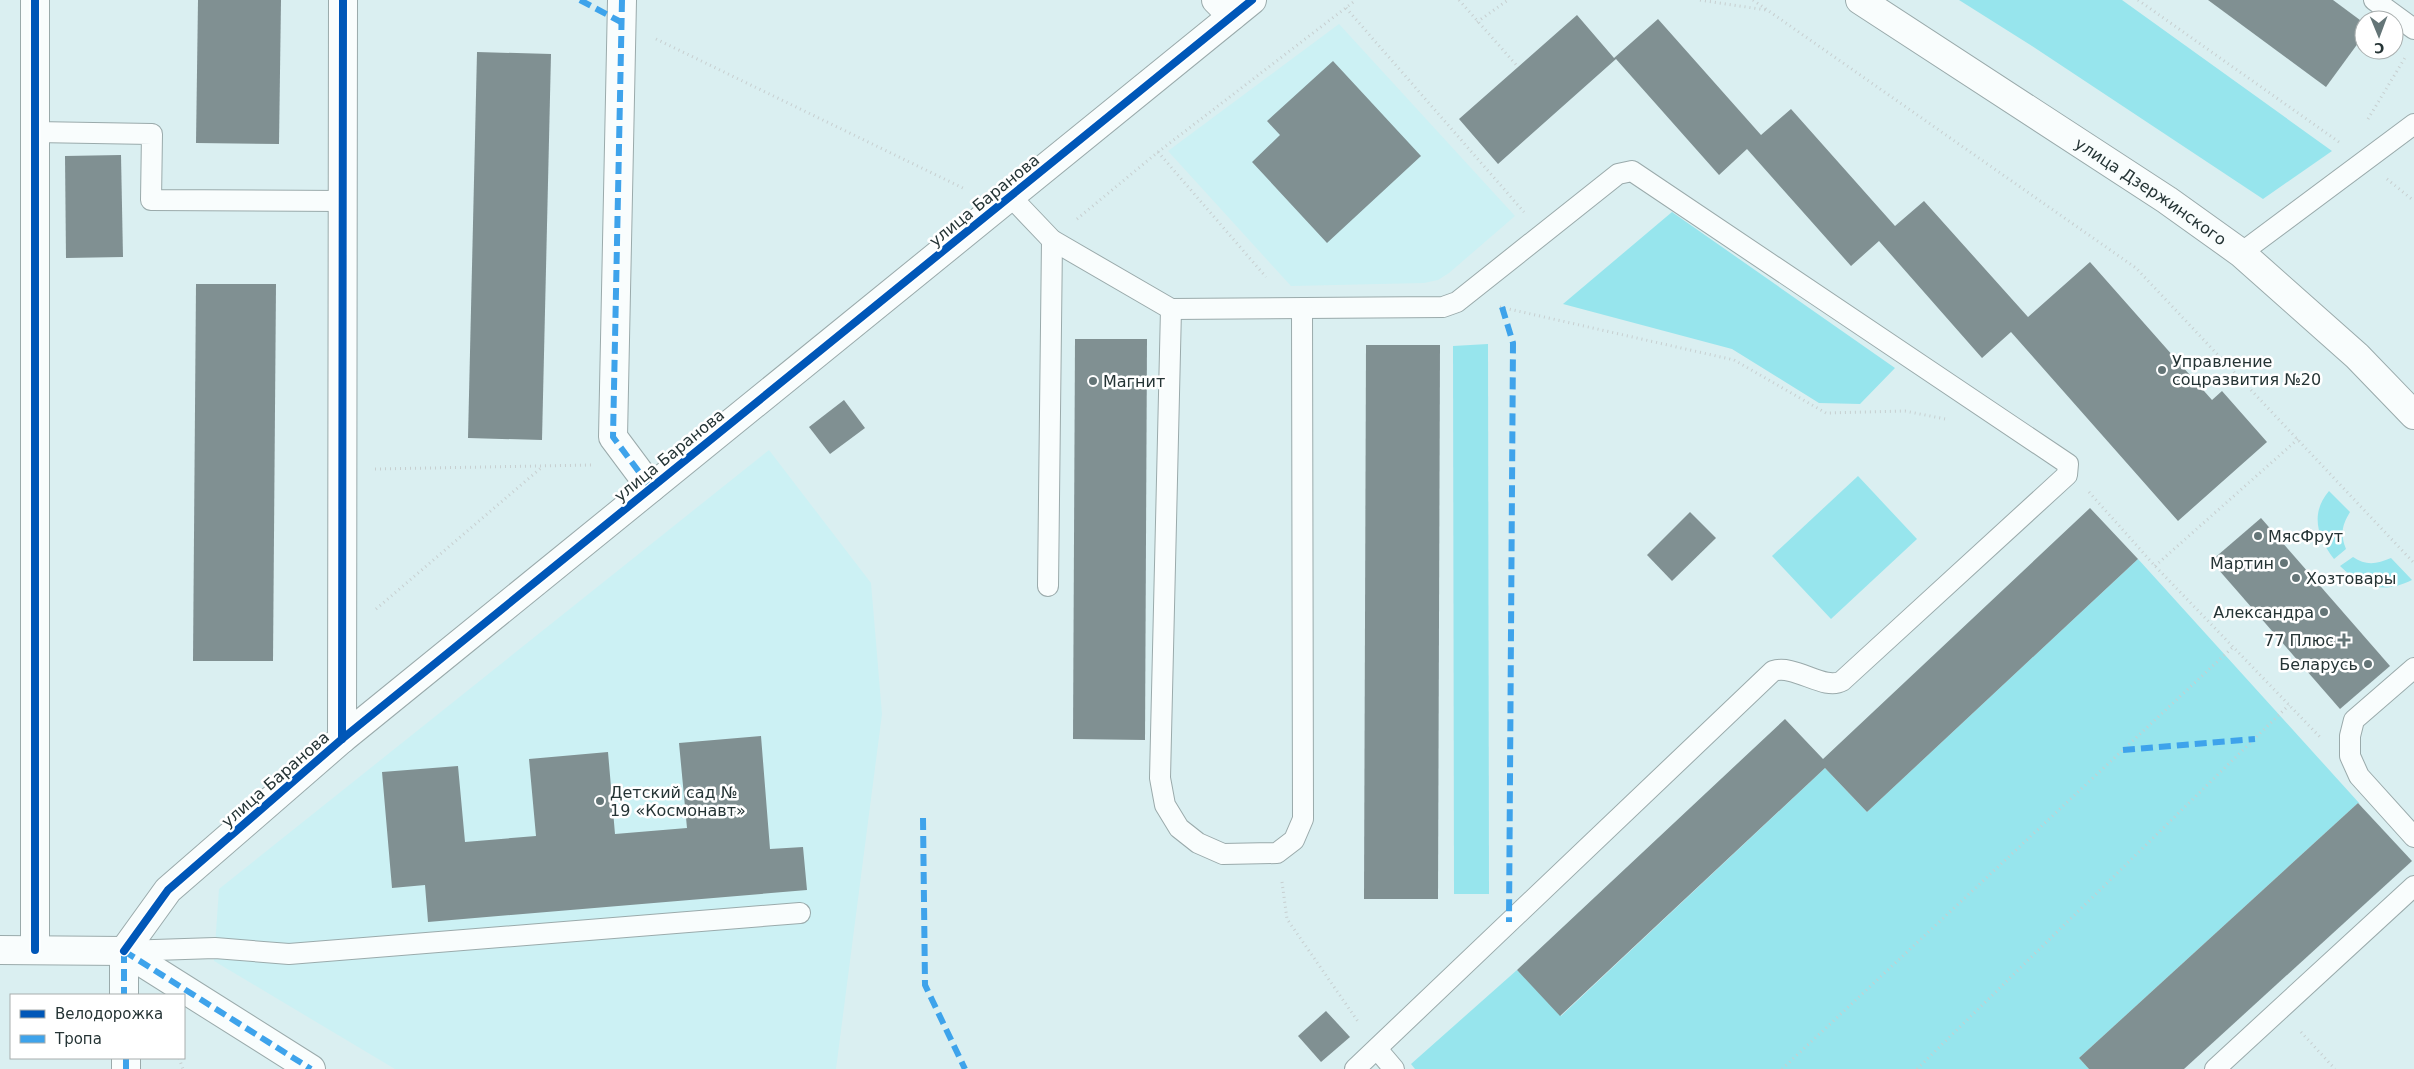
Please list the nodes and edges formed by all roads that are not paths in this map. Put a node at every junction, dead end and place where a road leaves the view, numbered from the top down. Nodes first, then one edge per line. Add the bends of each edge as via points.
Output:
1 (35, 0) edge
2 (343, 0) edge
3 (1860, 0) edge
4 (2374, 0) edge
5 (1233, 5) edge
6 (622, 11) edge
7 (2414, 29) edge
8 (2414, 124) edge
9 (35, 132) junction
10 (1010, 197) junction
11 (343, 201) junction
12 (1052, 240) junction
13 (2241, 253) junction
14 (1297, 308) junction
15 (1170, 309) junction
16 (2414, 415) edge
17 (651, 488) junction
18 (1048, 586) dead end
19 (2414, 668) edge
20 (342, 739) junction
21 (2414, 837) edge
22 (2414, 886) edge
23 (800, 913) dead end
24 (0, 950) edge
25 (35, 950) junction
26 (124, 951) junction
27 (124, 994) edge
28 (1377, 1049) junction
29 (311, 1069) edge
30 (1355, 1069) edge
31 (1394, 1069) edge
32 (2215, 1069) edge

1 - 9 street
2 - 11 street
3 - 13 street, улица Дзержинского via 2167,200
4 - 7 lane
5 - 10 street, улица Баранова
6 - 17 street via 613,436
8 - 13 lane
9 - 11 lane via 152,134 152,200
9 - 25 street
10 - 12 lane
10 - 17 street, улица Баранова
11 - 20 street
12 - 15 lane
12 - 18 lane
13 - 16 street, улица Дзержинского via 2357,356
14 - 15 lane
14 - 15 lane via 1303,819 1294,840 1277,853 1223,854 1198,843 1179,828 1165,805 1160,778
14 - 28 lane via 1450,305 1618,174 1632,171 2057,455 2069,469 2067,475 1842,681 1831,684 1787,670 1773,671
17 - 20 street, улица Баранова
19 - 21 lane via 2354,720 2350,736 2350,756 2359,776
20 - 26 street, улица Баранова via 168,890
22 - 32 lane
23 - 26 lane via 289,954 215,948
24 - 25 street
25 - 26 street
26 - 27 street
26 - 29 street
28 - 30 lane
28 - 31 lane

